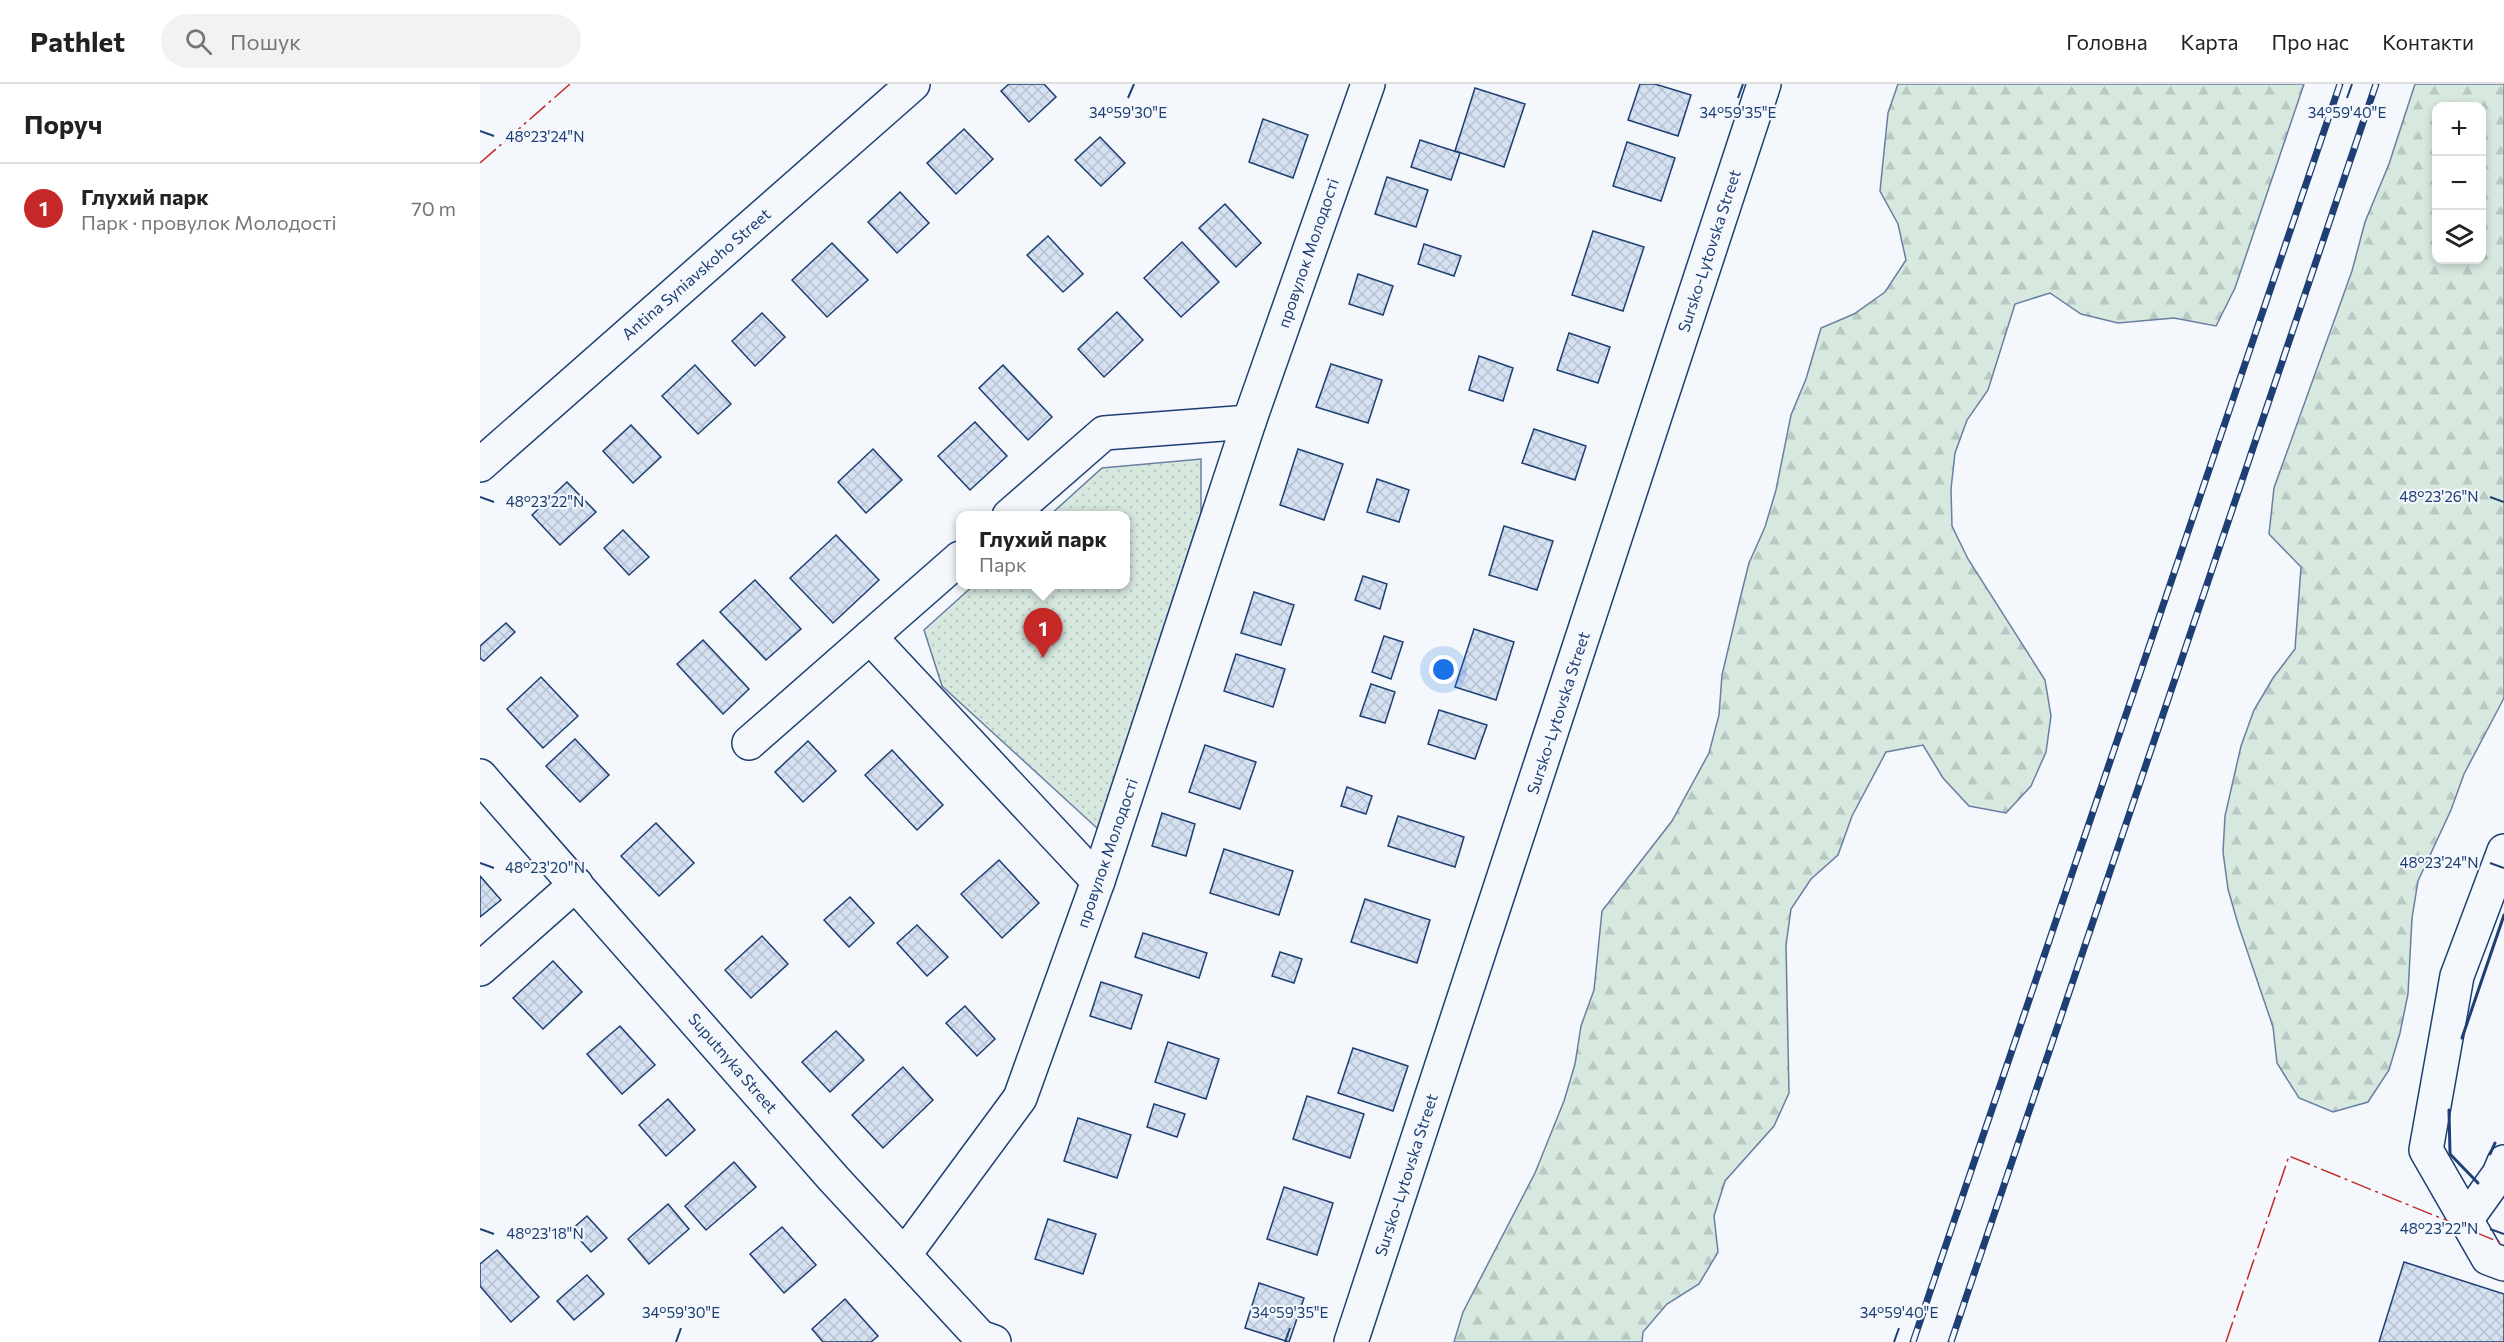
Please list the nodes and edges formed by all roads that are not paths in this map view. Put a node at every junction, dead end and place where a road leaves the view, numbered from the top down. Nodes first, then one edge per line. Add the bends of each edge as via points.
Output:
1 (913, 84) edge
2 (1368, 84) edge
3 (1764, 84) edge
4 (1249, 422) junction
5 (480, 465) edge
6 (1015, 511) edge
7 (956, 562) edge
8 (870, 637) junction
9 (748, 743) dead end
10 (480, 776) edge
11 (2504, 851) edge
12 (1098, 881) junction
13 (576, 884) junction
14 (480, 969) edge
15 (2504, 1162) edge
16 (2466, 1220) junction
17 (905, 1254) junction
18 (2504, 1264) edge
19 (994, 1342) edge
20 (1351, 1342) edge

1 - 5 street, Antina Syniavskoho Street
2 - 4 street, провулок Молодості
3 - 20 street, Sursko-Lytovska Street
4 - 6 street via 1104,433
4 - 12 street, провулок Молодості
7 - 8 street
8 - 9 street
8 - 12 street
10 - 13 street, Suputnyka Street
11 - 16 street via 2457,976 2426,1150
12 - 17 street, провулок Молодості via 1020,1098
13 - 14 street
13 - 17 street, Suputnyka Street via 833,1178
15 - 16 street
16 - 18 street via 2488,1258
17 - 19 street, Suputnyka Street via 980,1337

